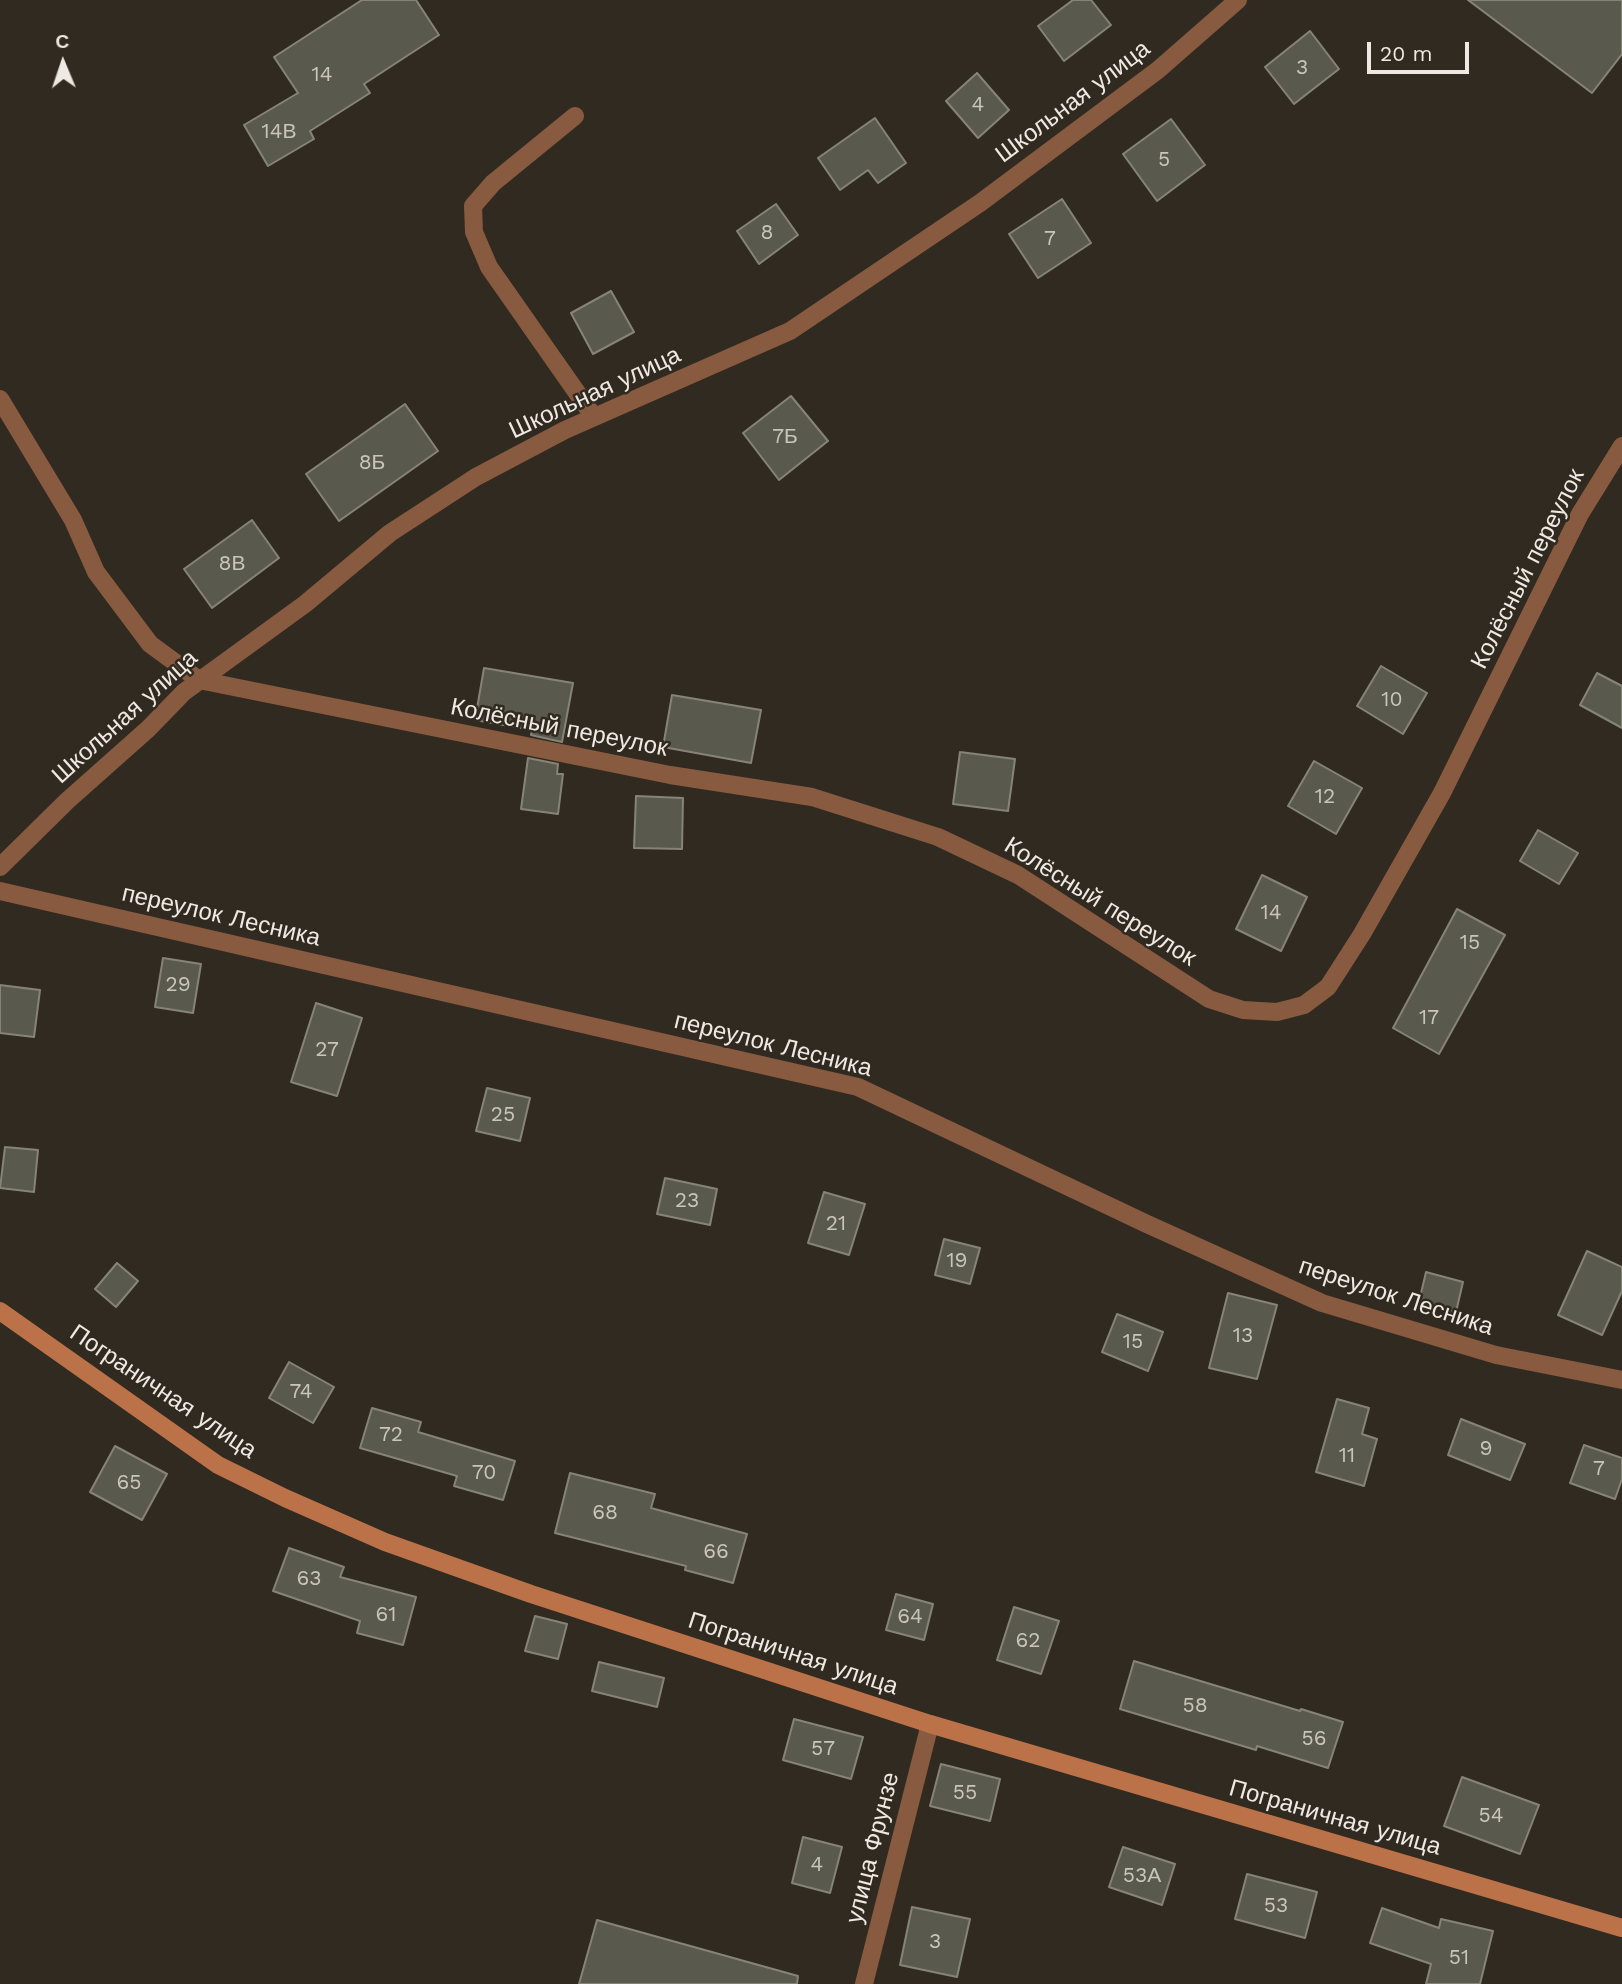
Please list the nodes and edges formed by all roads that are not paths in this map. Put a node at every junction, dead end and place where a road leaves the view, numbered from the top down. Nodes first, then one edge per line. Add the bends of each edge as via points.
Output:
1 (1238, 0) edge
2 (575, 116) dead end
3 (0, 399) edge
4 (594, 417) junction
5 (1622, 446) edge
6 (199, 680) junction
7 (0, 867) edge
8 (0, 891) edge
9 (0, 1311) edge
10 (1622, 1380) edge
11 (930, 1724) junction
12 (1622, 1928) edge
13 (864, 1984) edge

1 - 4 street, Школьная улица via 1158,70 980,203 790,331
2 - 4 street via 493,183 473,206 474,232 489,267
3 - 6 street via 73,520 96,572 150,644
4 - 6 street, Школьная улица via 476,477 390,533 305,604
5 - 6 street, Колёсный переулок via 1580,514 1442,793 1362,934 1328,987 1304,1005 1277,1012 1243,1010 1209,999 1018,875 938,837 811,797 670,775
6 - 7 street, Школьная улица
8 - 10 street, переулок Лесника via 859,1087 1322,1303 1496,1355
9 - 11 street, Пограничная улица via 218,1465 335,1520 531,1594
11 - 12 street, Пограничная улица
11 - 13 street, улица Фрунзе

